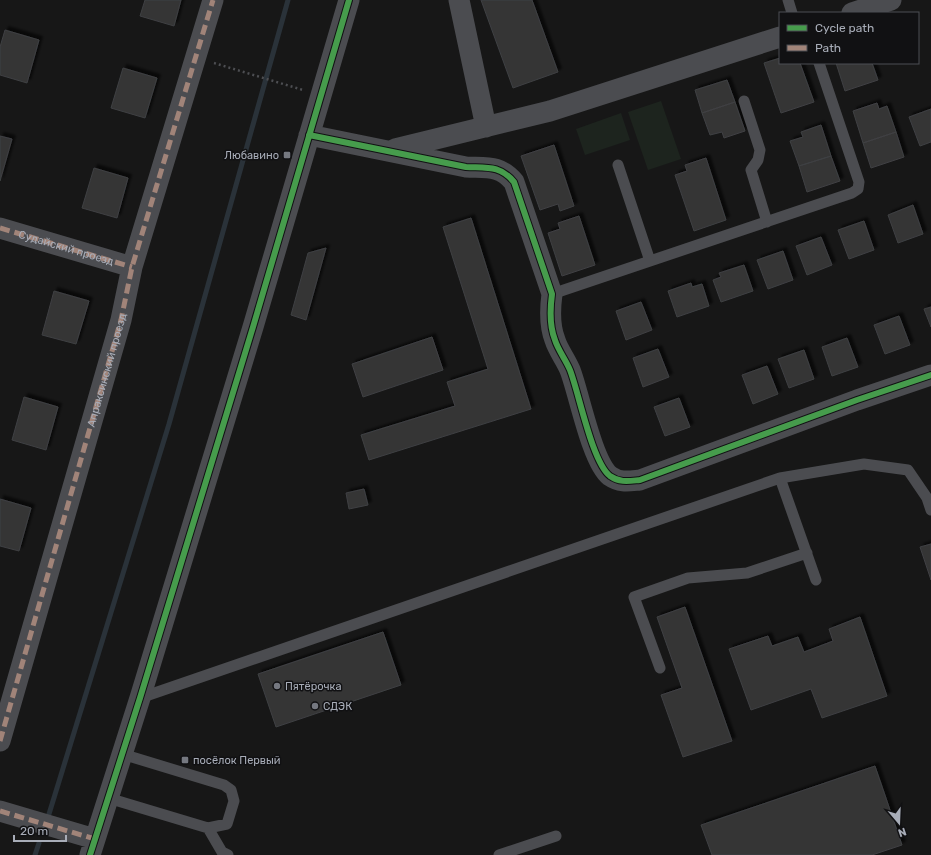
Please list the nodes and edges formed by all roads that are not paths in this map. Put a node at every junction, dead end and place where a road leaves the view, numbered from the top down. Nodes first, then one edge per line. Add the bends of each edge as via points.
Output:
1 (213, 0) edge
2 (349, 0) edge
3 (459, 0) edge
4 (788, 0) edge
5 (891, 0) edge
6 (792, 12) edge
7 (855, 12) edge
8 (779, 37) edge
9 (820, 64) edge
10 (744, 101) dead end
11 (486, 127) junction
12 (309, 135) junction
13 (389, 151) junction
14 (618, 166) dead end
15 (767, 222) junction
16 (0, 228) edge
17 (650, 261) junction
18 (132, 267) junction
19 (552, 294) junction
20 (931, 375) edge
21 (780, 478) junction
22 (931, 510) edge
23 (807, 553) junction
24 (816, 580) dead end
25 (660, 668) dead end
26 (140, 698) junction
27 (0, 741) edge
28 (122, 754) junction
29 (108, 798) junction
30 (0, 811) edge
31 (208, 828) junction
32 (556, 836) dead end
33 (93, 847) edge
34 (228, 855) edge
35 (499, 855) edge

1 - 18 street, Апраксинский проезд
2 - 12 street
3 - 11 street
4 - 6 lane
5 - 7 street
8 - 11 street via 550,111
9 - 15 lane via 859,182 858,189 852,194
10 - 15 lane via 760,150 758,160 751,170
11 - 13 street
12 - 13 street
12 - 26 street
13 - 19 street via 466,167 492,168 506,173 514,182
14 - 17 lane
15 - 17 lane
16 - 18 street, Судайский проезд
17 - 19 lane
18 - 27 street, Апраксинский проезд via 121,320
19 - 20 street via 550,313 554,339 570,371 584,420 600,459 610,475 622,482 640,480
21 - 22 lane via 864,464 908,470 927,498
21 - 23 lane
21 - 26 lane
23 - 24 lane
23 - 25 lane via 747,574 688,578 634,597
26 - 28 street
28 - 29 street
28 - 31 lane via 224,785 231,790 234,801 227,824
29 - 31 lane
29 - 33 street
30 - 33 street
31 - 34 lane via 222,852
32 - 35 lane

